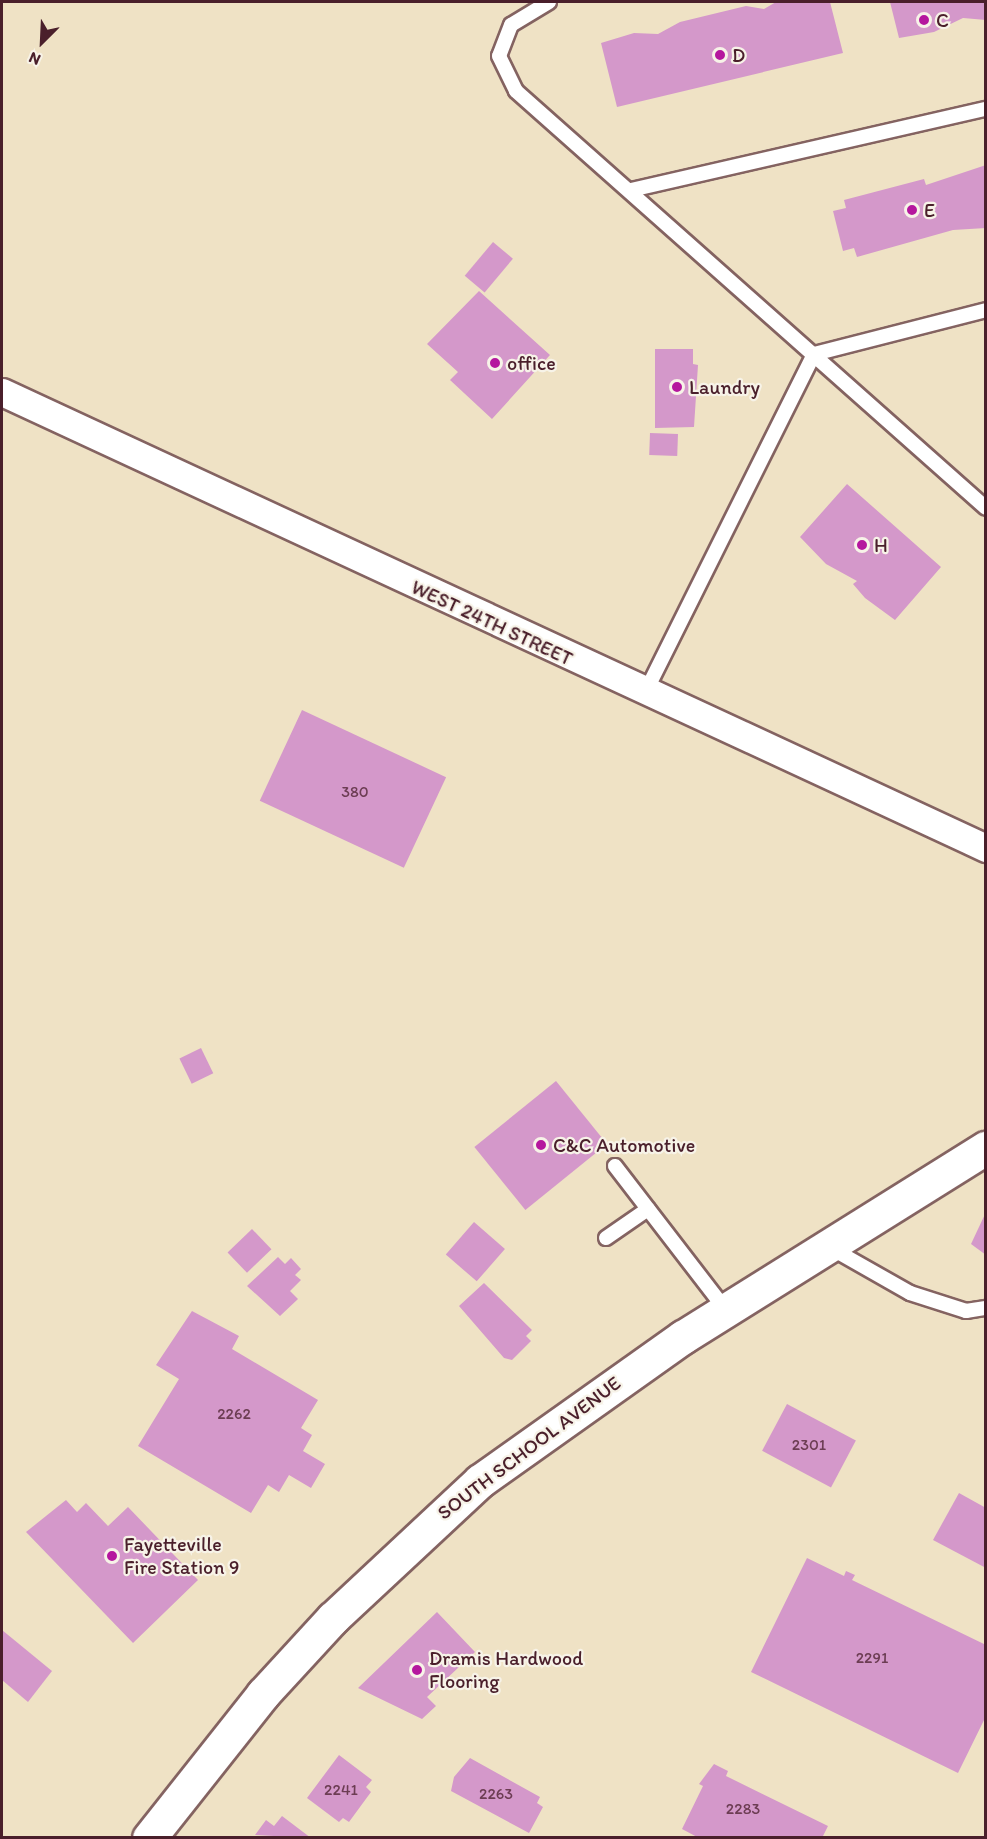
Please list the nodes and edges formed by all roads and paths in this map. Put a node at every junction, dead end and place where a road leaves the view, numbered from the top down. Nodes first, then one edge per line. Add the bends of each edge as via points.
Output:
1 (549, 2) edge
2 (986, 109) edge
3 (632, 190) junction
4 (986, 310) edge
5 (814, 354) junction
6 (2, 392) edge
7 (986, 508) edge
8 (644, 695) junction
9 (986, 848) edge
10 (986, 1148) edge
11 (615, 1166) dead end
12 (648, 1209) junction
13 (606, 1238) dead end
14 (828, 1246) junction
15 (986, 1308) edge
16 (726, 1310) junction
17 (149, 1838) edge

1 - 3 lane via 511,25 499,56 516,91
2 - 3 lane
3 - 5 lane
4 - 5 lane
5 - 7 lane
5 - 8 lane
6 - 8 street, WEST 24TH STREET
8 - 9 street, WEST 24TH STREET
10 - 14 main road, SOUTH SCHOOL AVENUE
11 - 12 lane
12 - 13 lane
12 - 16 lane
14 - 15 lane via 910,1293 966,1311
14 - 16 main road, SOUTH SCHOOL AVENUE
16 - 17 main road, SOUTH SCHOOL AVENUE via 579,1407 480,1481 400,1551 263,1694

